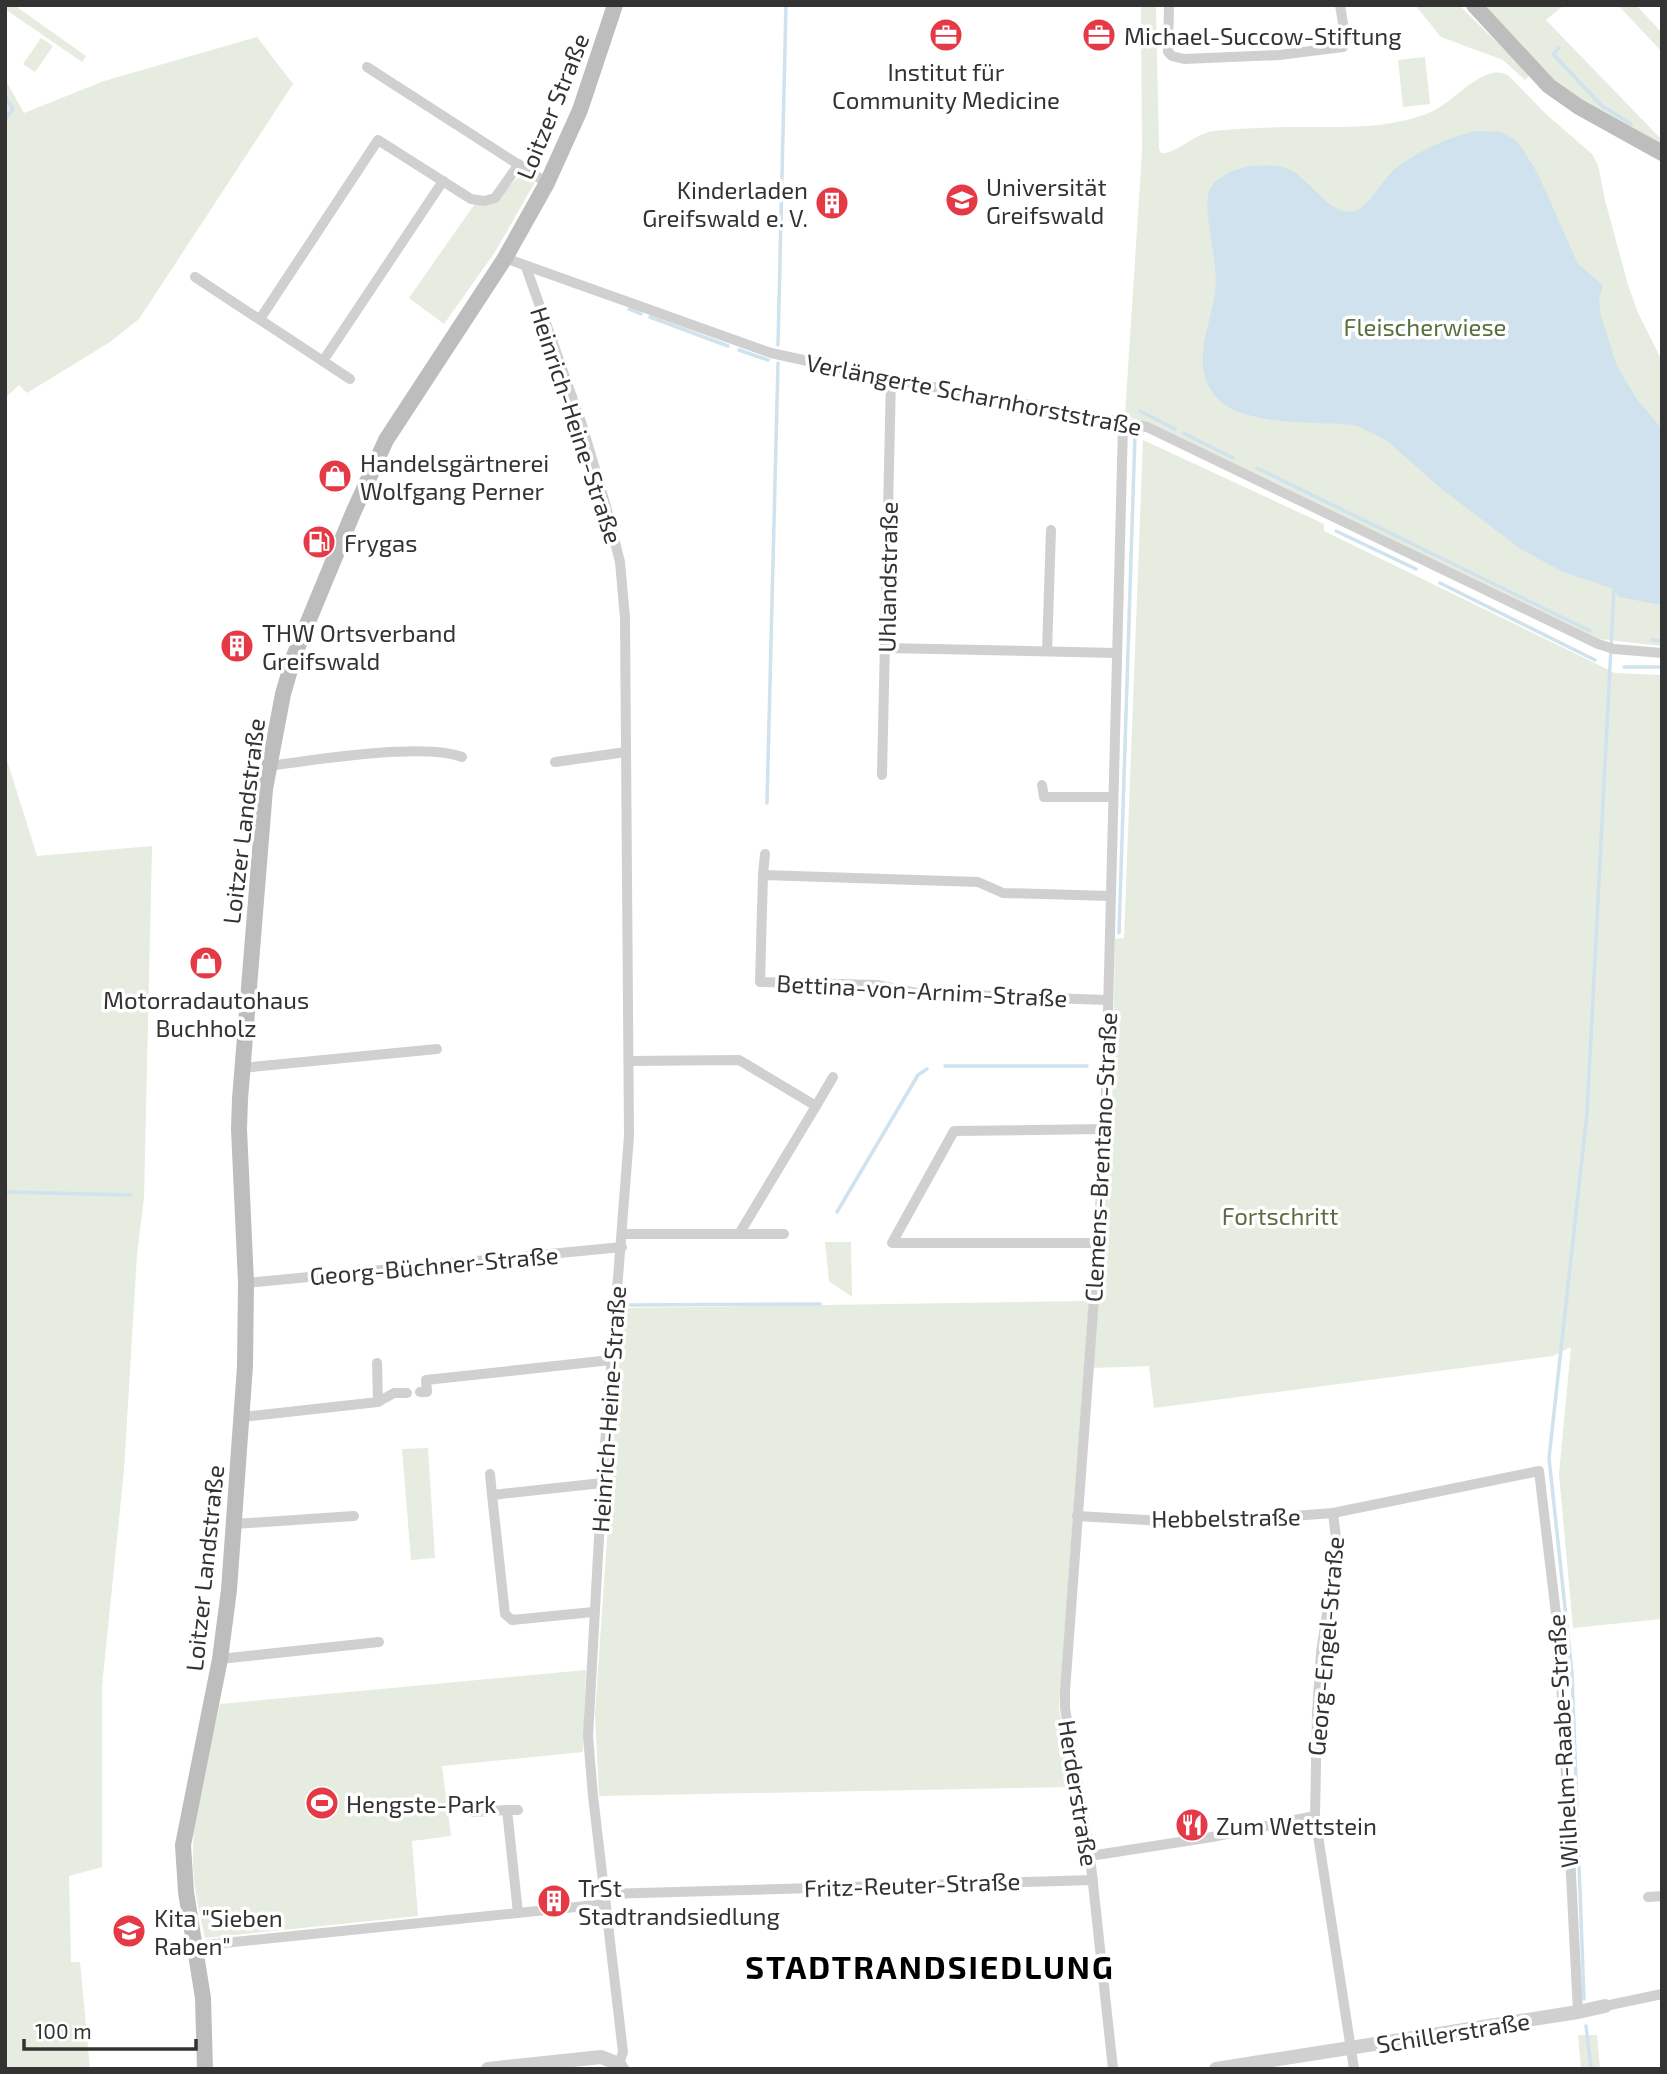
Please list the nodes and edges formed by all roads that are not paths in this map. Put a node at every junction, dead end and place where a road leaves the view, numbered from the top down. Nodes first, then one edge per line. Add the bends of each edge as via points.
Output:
1 (615, 5) edge
2 (1169, 5) edge
3 (1340, 5) edge
4 (1474, 5) edge
5 (367, 67) dead end
6 (1662, 153) edge
7 (519, 164) junction
8 (443, 181) junction
9 (547, 183) junction
10 (505, 258) junction
11 (526, 267) junction
12 (195, 277) dead end
13 (260, 319) junction
14 (323, 361) junction
15 (350, 379) dead end
16 (891, 379) junction
17 (1123, 424) junction
18 (1051, 530) dead end
19 (886, 648) junction
20 (1047, 651) junction
21 (1116, 653) junction
22 (1662, 653) edge
23 (626, 752) junction
24 (462, 757) dead end
25 (555, 762) dead end
26 (269, 766) junction
27 (882, 775) dead end
28 (1042, 785) dead end
29 (1112, 797) junction
30 (765, 854) dead end
31 (763, 876) junction
32 (1110, 895) junction
33 (1107, 1000) junction
34 (437, 1049) dead end
35 (629, 1061) junction
36 (242, 1068) junction
37 (833, 1077) dead end
38 (816, 1106) junction
39 (1105, 1129) junction
40 (623, 1234) junction
41 (739, 1234) junction
42 (784, 1234) dead end
43 (1098, 1243) junction
44 (622, 1247) junction
45 (246, 1283) junction
46 (611, 1360) junction
47 (377, 1363) dead end
48 (420, 1392) dead end
49 (407, 1393) dead end
50 (378, 1402) junction
51 (242, 1418) junction
52 (1539, 1471) joint
53 (490, 1474) dead end
54 (602, 1483) junction
55 (492, 1495) junction
56 (1333, 1513) junction
57 (355, 1516) dead end
58 (1077, 1516) junction
59 (234, 1524) junction
60 (593, 1612) junction
61 (379, 1642) dead end
62 (220, 1659) junction
63 (473, 1812) dead end
64 (1315, 1816) junction
65 (1090, 1856) junction
66 (1093, 1880) junction
67 (1662, 1896) edge
68 (1648, 1897) dead end
69 (605, 1899) junction
70 (518, 1913) junction
71 (195, 1946) junction
72 (1662, 1994) edge
73 (1605, 2006) joint
74 (1578, 2012) junction
75 (1350, 2048) junction
76 (620, 2066) edge
77 (205, 2069) edge
78 (488, 2069) edge
79 (1114, 2069) edge
80 (1216, 2069) edge
81 (1354, 2069) edge

1 - 9 main road, Loitzer Straße via 580,110
2 - 3 street via 1168,52 1184,59 1343,47
4 - 6 main road via 1549,86
5 - 7 street
7 - 8 street via 495,198 484,201 471,199
7 - 9 street
8 - 13 street via 378,139
8 - 14 street
9 - 10 main road, Loitzer Straße
10 - 11 street, Verlängerte Scharnhorststraße
10 - 26 main road, Loitzer Landstraße via 381,453 294,656
11 - 16 street, Verlängerte Scharnhorststraße via 771,353
11 - 23 street, Heinrich-Heine-Straße via 582,425 620,562
12 - 13 street
13 - 14 street
14 - 15 street
16 - 17 street, Verlängerte Scharnhorststraße
16 - 19 street, Uhlandstraße
17 - 21 street, Clemens-Brentano-Straße
17 - 22 street, Verlängerte Scharnhorststraße via 1147,428 1203,453 1610,647
18 - 20 street
19 - 20 street
19 - 27 street, Uhlandstraße
20 - 21 street
21 - 29 street, Clemens-Brentano-Straße
23 - 25 street
23 - 35 street, Heinrich-Heine-Straße
24 - 26 street via 419,752
26 - 36 main road, Loitzer Landstraße
28 - 29 street via 1044,797
29 - 32 street, Clemens-Brentano-Straße
30 - 31 street, Bettina-von-Arnim-Straße
31 - 32 street via 978,882 1003,893
31 - 33 street, Bettina-von-Arnim-Straße via 760,982
32 - 33 street, Clemens-Brentano-Straße
33 - 39 street, Clemens-Brentano-Straße
34 - 36 street
35 - 38 street via 739,1060
35 - 40 street, Heinrich-Heine-Straße
36 - 45 main road, Loitzer Landstraße via 239,1129
37 - 38 street
38 - 41 street
39 - 43 street, Clemens-Brentano-Straße
39 - 43 street via 954,1131 892,1243
40 - 41 street
40 - 44 street, Heinrich-Heine-Straße
41 - 42 street
43 - 58 street, Clemens-Brentano-Straße
44 - 45 street, Georg-Büchner-Straße
44 - 46 street, Heinrich-Heine-Straße
45 - 51 main road, Loitzer Landstraße
46 - 48 street via 426,1380 427,1392
46 - 54 street, Heinrich-Heine-Straße
47 - 50 street
49 - 50 street via 394,1393
50 - 51 street
51 - 59 main road, Loitzer Landstraße
52 - 56 street, Hebbelstraße
52 - 74 street, Wilhelm-Raabe-Straße via 1559,1639
53 - 55 street
54 - 55 street
54 - 60 street, Heinrich-Heine-Straße
55 - 60 street via 505,1614 512,1620
56 - 58 street, Hebbelstraße via 1198,1522
56 - 64 street, Georg-Engel-Straße via 1337,1546 1320,1665
57 - 59 street
58 - 65 street, Herderstraße via 1065,1708
59 - 62 main road, Loitzer Landstraße
60 - 69 street, Heinrich-Heine-Straße via 588,1753
61 - 62 street
62 - 71 main road, Loitzer Landstraße via 183,1845
63 - 70 street via 513,1810
64 - 65 street
64 - 75 street, Georg-Engel-Straße
65 - 66 street, Herderstraße
66 - 69 street, Fritz-Reuter-Straße via 861,1885
66 - 79 street, Herderstraße
67 - 68 street
69 - 70 street, Fritz-Reuter-Straße
69 - 76 street, Heinrich-Heine-Straße via 623,2052
70 - 71 street, Fritz-Reuter-Straße
71 - 77 main road, Loitzer Landstraße via 203,1998
72 - 73 street
73 - 74 street, Schillerstraße
74 - 75 street, Schillerstraße
75 - 80 street, Schillerstraße
75 - 81 street, Georg-Engel-Straße
76 - 78 street via 601,2057

